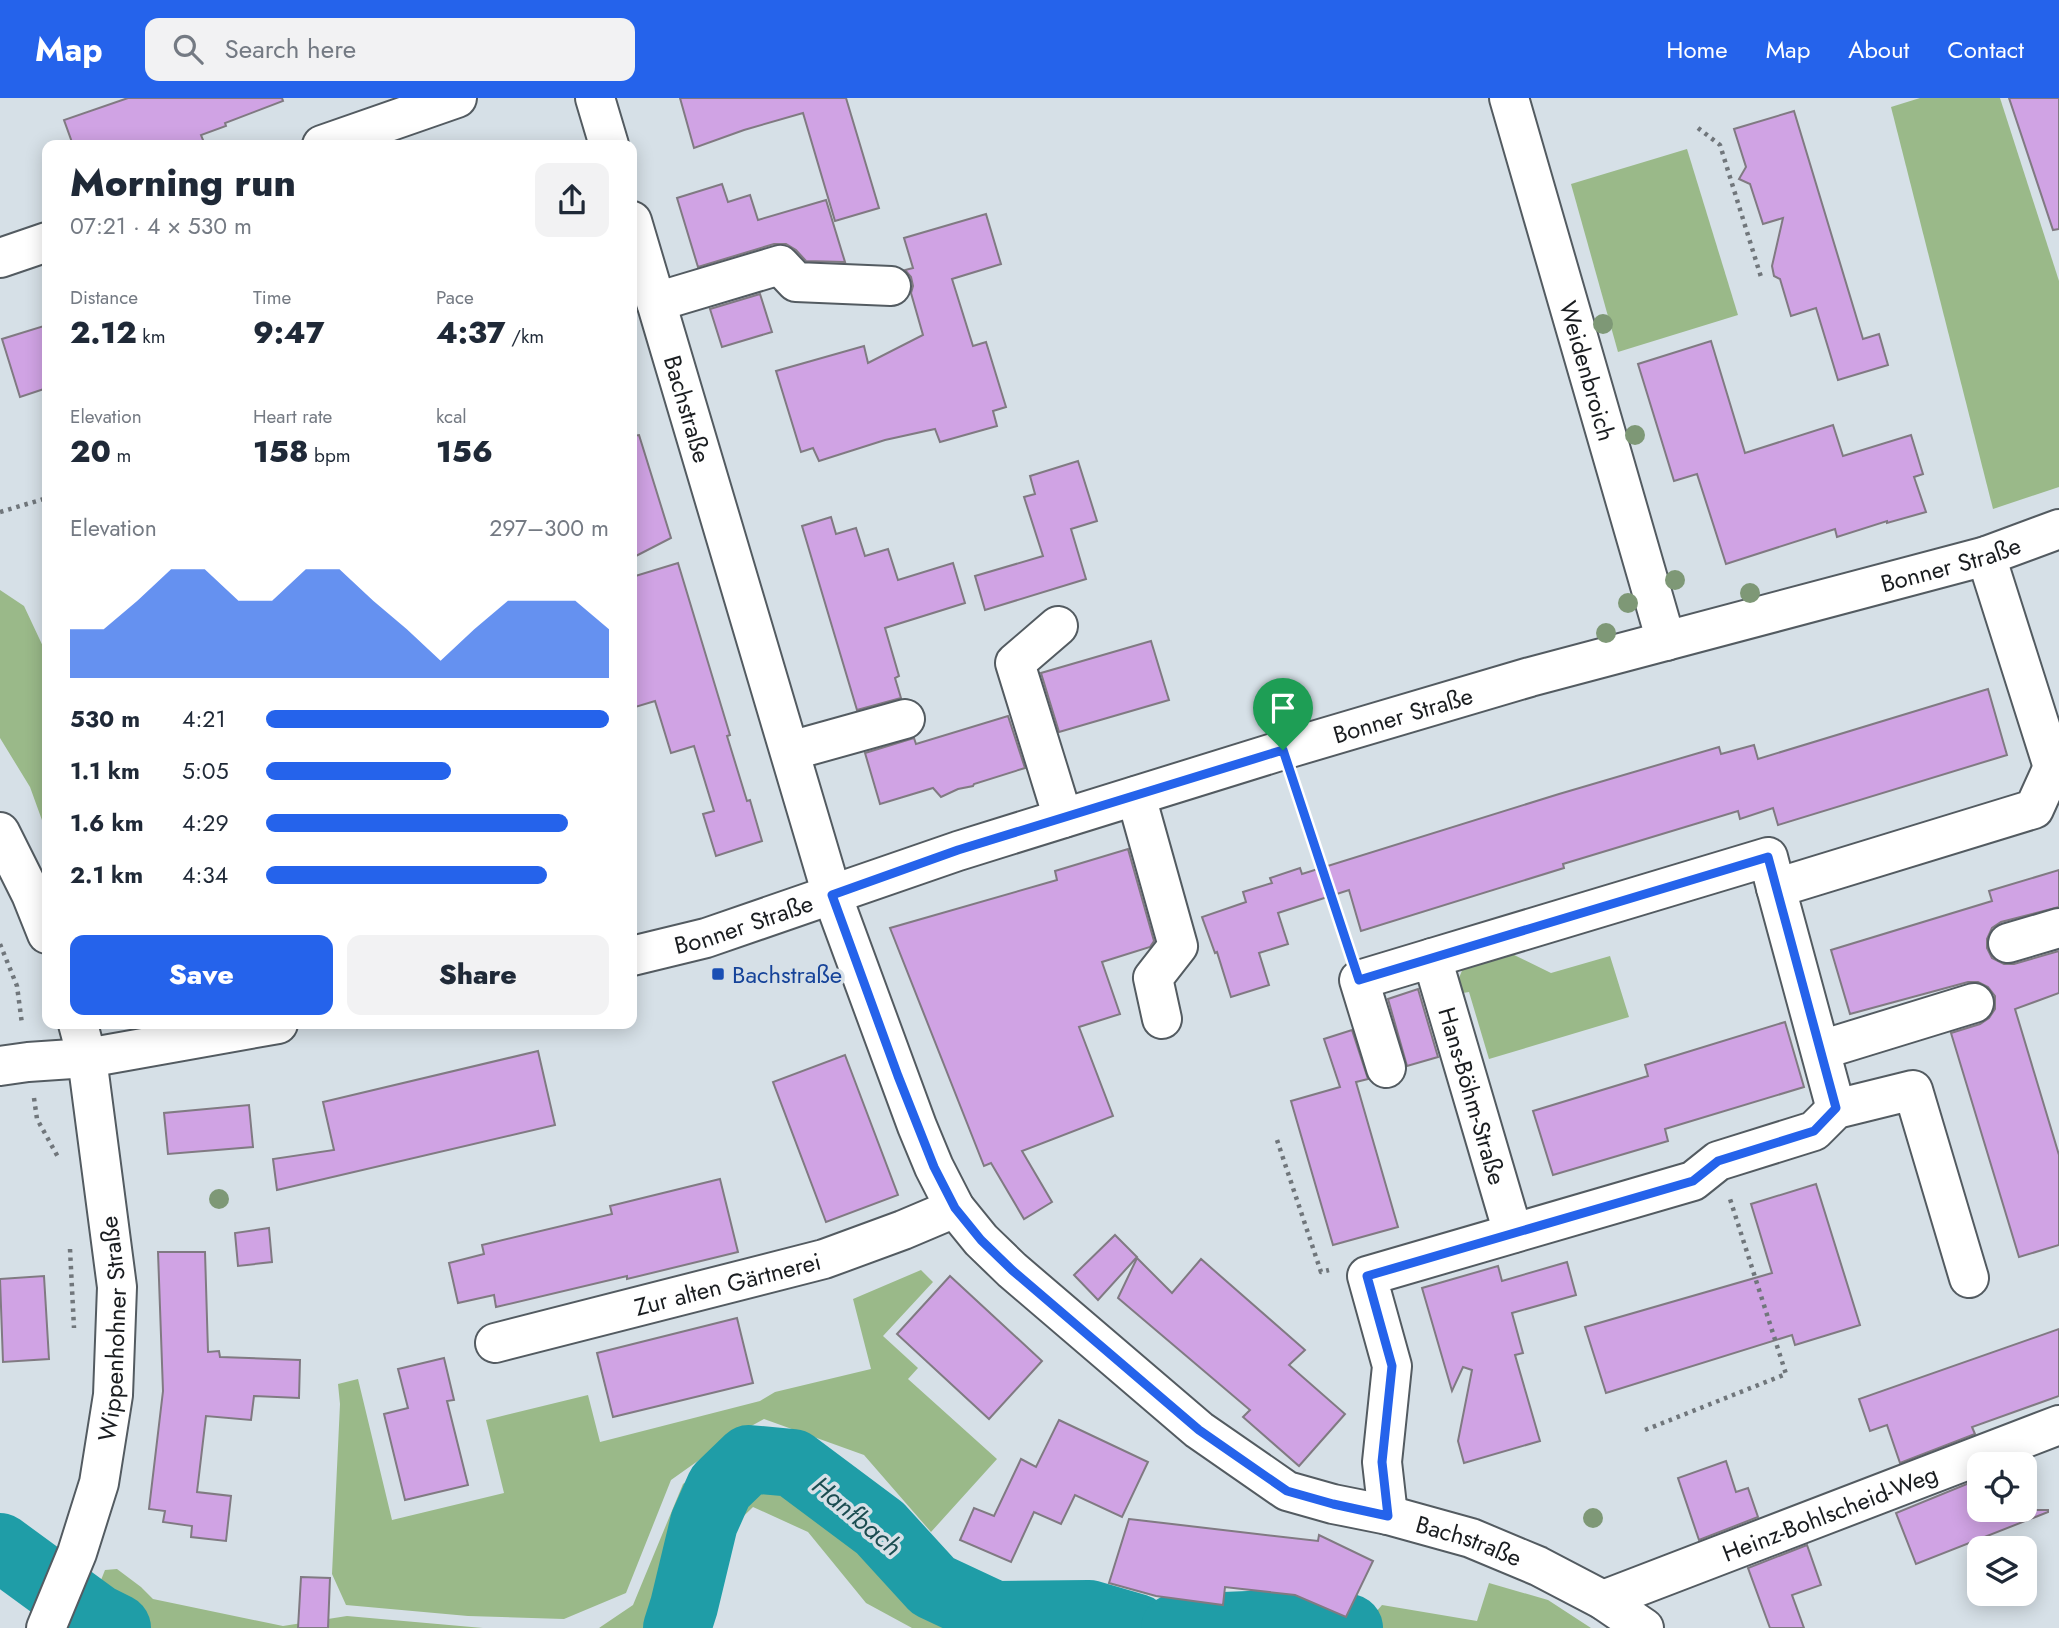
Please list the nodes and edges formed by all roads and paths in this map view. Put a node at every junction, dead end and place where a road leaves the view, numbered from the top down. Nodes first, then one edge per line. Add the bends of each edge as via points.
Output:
1 (457, 98) edge
2 (594, 98) edge
3 (1509, 98) edge
4 (1698, 128) dead end
5 (336, 140) edge
6 (607, 140) edge
7 (637, 238) edge
8 (42, 244) edge
9 (0, 258) edge
10 (1762, 277) dead end
11 (891, 286) dead end
12 (656, 302) junction
13 (42, 499) edge
14 (0, 512) edge
15 (2059, 529) edge
16 (1986, 556) junction
17 (1058, 626) dead end
18 (1666, 641) junction
19 (905, 719) dead end
20 (1283, 750) junction
21 (790, 751) junction
22 (2056, 769) edge
23 (1136, 796) junction
24 (1063, 818) junction
25 (0, 832) edge
26 (1776, 888) junction
27 (832, 895) junction
28 (42, 922) edge
29 (2059, 928) edge
30 (2008, 943) dead end
31 (0, 944) edge
32 (637, 955) edge
33 (1432, 958) junction
34 (1359, 980) junction
35 (1974, 1003) dead end
36 (1162, 1019) dead end
37 (220, 1029) edge
38 (82, 1041) edge
39 (1821, 1051) junction
40 (14, 1064) edge
41 (1387, 1068) dead end
42 (1836, 1108) junction
43 (1277, 1140) dead end
44 (1718, 1161) junction
45 (60, 1170) dead end
46 (955, 1208) junction
47 (1513, 1233) junction
48 (70, 1248) dead end
49 (1367, 1276) junction
50 (1969, 1278) dead end
51 (74, 1339) dead end
52 (495, 1343) dead end
53 (2059, 1425) edge
54 (1645, 1430) dead end
55 (1388, 1516) junction
56 (1603, 1600) junction
57 (46, 1628) edge
58 (1644, 1628) edge

1 - 5 street
2 - 6 street
3 - 18 street, Weidenbroich
4 - 10 path via 1720,145
7 - 12 street, Bachstraße
8 - 9 street
11 - 12 street via 796,282 780,265
12 - 21 street, Bachstraße
13 - 14 path
15 - 16 street, Bonner Straße
16 - 18 street, Bonner Straße
16 - 22 street
17 - 24 street via 1015,663
18 - 20 street, Bonner Straße
19 - 21 street
20 - 23 street, Bonner Straße
20 - 34 path
21 - 27 street, Bachstraße
22 - 26 street via 2034,809
23 - 24 street, Bonner Straße
23 - 36 street via 1178,946 1153,978
24 - 27 street, Bonner Straße
25 - 28 street
26 - 33 street via 1768,857
26 - 39 street
27 - 32 street, Bonner Straße via 706,938
27 - 46 street, Bachstraße via 917,1126
29 - 30 street
31 - 40 path via 17,986
33 - 34 street
33 - 47 street, Hans-Böhm-Straße
34 - 41 street
35 - 39 street
37 - 38 street
38 - 40 street
38 - 57 street, Wippenhohner Straße via 117,1287 113,1395 99,1483
39 - 42 street
40 - 45 path
42 - 44 street via 1814,1131
42 - 50 street via 1913,1090
43 - 49 path via 1321,1272 1349,1264
44 - 47 street via 1693,1181
44 - 54 path via 1786,1374
46 - 52 street, Zur alten Gärtnerei via 824,1259
46 - 55 street, Bachstraße via 1012,1270 1199,1430 1287,1491
47 - 49 street
48 - 51 path
49 - 55 street via 1392,1366 1382,1462
53 - 56 street, Heinz-Bohlscheid-Weg
55 - 56 street, Bachstraße via 1471,1538
56 - 58 street, Bachstraße

